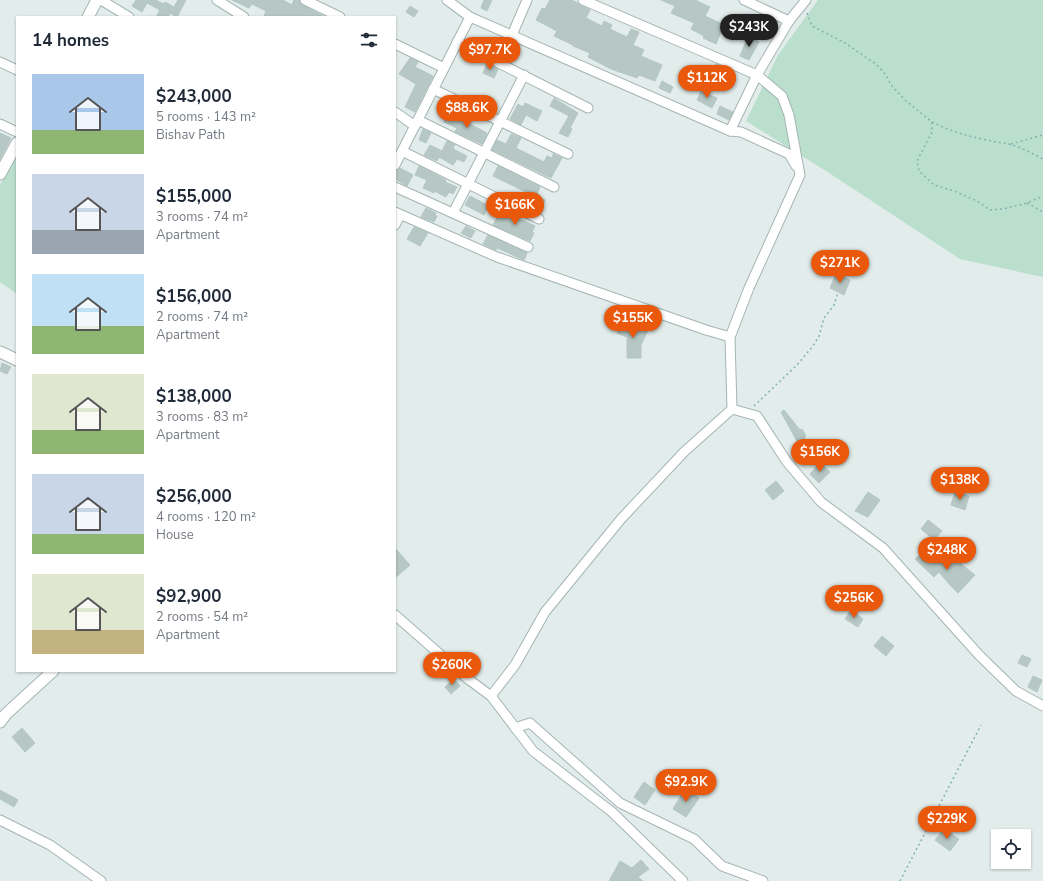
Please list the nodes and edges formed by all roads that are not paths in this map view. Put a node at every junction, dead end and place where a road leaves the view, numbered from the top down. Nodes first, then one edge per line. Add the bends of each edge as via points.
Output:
1 (97, 0) edge
2 (101, 0) edge
3 (217, 0) edge
4 (305, 0) edge
5 (446, 0) edge
6 (527, 0) edge
7 (583, 0) edge
8 (744, 0) edge
9 (806, 4) edge
10 (89, 16) edge
11 (127, 16) edge
12 (242, 16) edge
13 (338, 16) edge
14 (470, 16) junction
15 (788, 21) junction
16 (512, 35) junction
17 (457, 42) junction
18 (396, 44) edge
19 (0, 62) edge
20 (444, 68) junction
21 (16, 70) edge
22 (757, 75) junction
23 (524, 76) junction
24 (433, 89) junction
25 (588, 108) dead end
26 (396, 113) edge
27 (500, 122) junction
28 (416, 123) junction
29 (0, 124) edge
30 (730, 131) junction
31 (16, 132) edge
32 (16, 145) edge
33 (402, 151) junction
34 (484, 153) junction
35 (568, 154) dead end
36 (396, 163) edge
37 (0, 174) edge
38 (800, 175) junction
39 (468, 184) junction
40 (396, 187) edge
41 (554, 187) dead end
42 (453, 213) junction
43 (397, 214) edge
44 (540, 219) dead end
45 (528, 247) dead end
46 (730, 337) junction
47 (0, 352) edge
48 (16, 360) edge
49 (732, 409) junction
50 (396, 616) edge
51 (52, 672) edge
52 (491, 696) junction
53 (1043, 706) edge
54 (0, 722) edge
55 (515, 728) junction
56 (0, 820) edge
57 (101, 881) edge
58 (683, 881) edge
59 (763, 881) edge

1 - 10 street
2 - 11 street
3 - 12 street
4 - 13 street
5 - 14 street
6 - 16 street
7 - 22 street
8 - 15 street
9 - 15 street
14 - 16 street
14 - 17 street
15 - 22 street
16 - 30 street
17 - 20 street
17 - 23 street
18 - 20 street
19 - 21 street
20 - 24 street
22 - 30 street
22 - 38 street via 782,96 789,115
23 - 25 street
23 - 27 street
24 - 27 street
24 - 28 street
26 - 28 street
27 - 34 street
27 - 35 street
28 - 33 street
28 - 34 street
29 - 31 street
30 - 38 street via 741,132 789,154
32 - 37 street
33 - 36 street
33 - 39 street
34 - 39 street
34 - 41 street
38 - 46 street
39 - 42 street
39 - 44 street
40 - 42 street
42 - 45 street
43 - 46 street via 504,260
46 - 49 street
47 - 48 street
49 - 52 street via 684,452 621,519 545,612 515,665
49 - 53 street via 757,416 787,462 821,502 883,548 985,661 1016,691
50 - 52 street
51 - 54 street
52 - 55 street
55 - 58 street via 533,751 612,812
55 - 59 street via 530,723 620,803 694,839 722,866
56 - 57 street via 50,846

